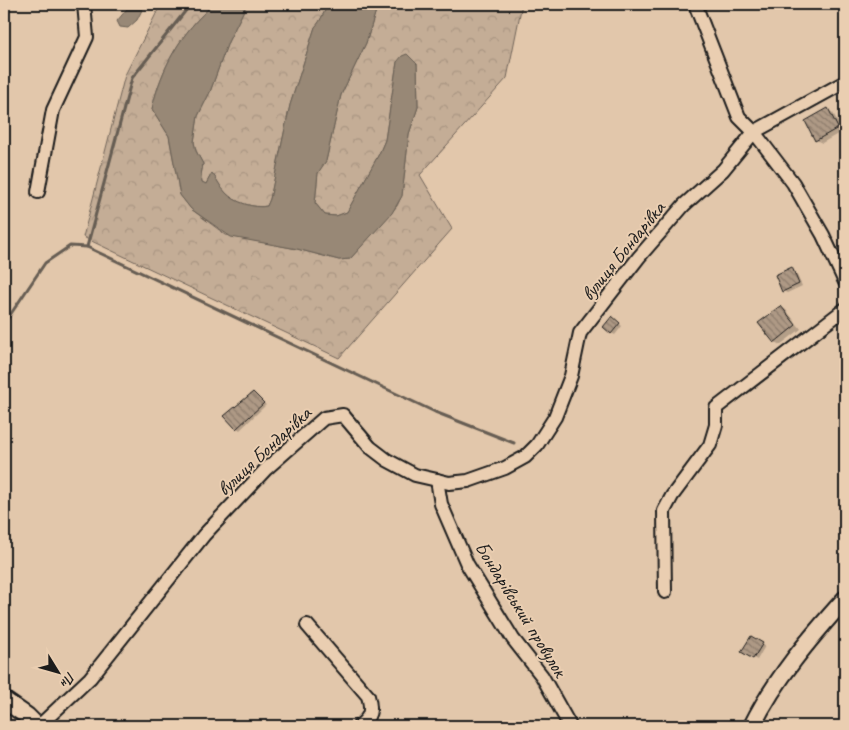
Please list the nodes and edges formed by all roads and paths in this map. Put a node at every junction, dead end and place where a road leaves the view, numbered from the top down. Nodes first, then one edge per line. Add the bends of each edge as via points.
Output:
1 (84, 4) edge
2 (694, 4) edge
3 (845, 82) edge
4 (754, 132) junction
5 (38, 192) dead end
6 (845, 282) edge
7 (845, 309) edge
8 (437, 480) junction
9 (665, 592) dead end
10 (845, 599) edge
11 (307, 625) dead end
12 (4, 700) edge
13 (38, 726) edge
14 (360, 726) edge
15 (570, 726) edge
16 (752, 726) edge

1 - 5 street via 87,37 53,110
2 - 4 street via 739,117
3 - 4 street, вулиця Бондарівка
4 - 6 street via 794,184
4 - 8 street, вулиця Бондарівка via 723,170 684,205 580,333 571,376 555,417 537,445 525,457 505,468 468,481 449,483
7 - 9 street via 716,408 716,425 710,445 664,511
8 - 13 street, вулиця Бондарівка via 415,475 387,460 370,447 343,415 324,418 266,469 204,535 90,678
8 - 15 street, Бондарівський провулок via 441,504 467,564 513,639 542,676
10 - 16 street via 794,658 768,694
11 - 14 street via 368,696 371,709 367,720
12 - 13 street

